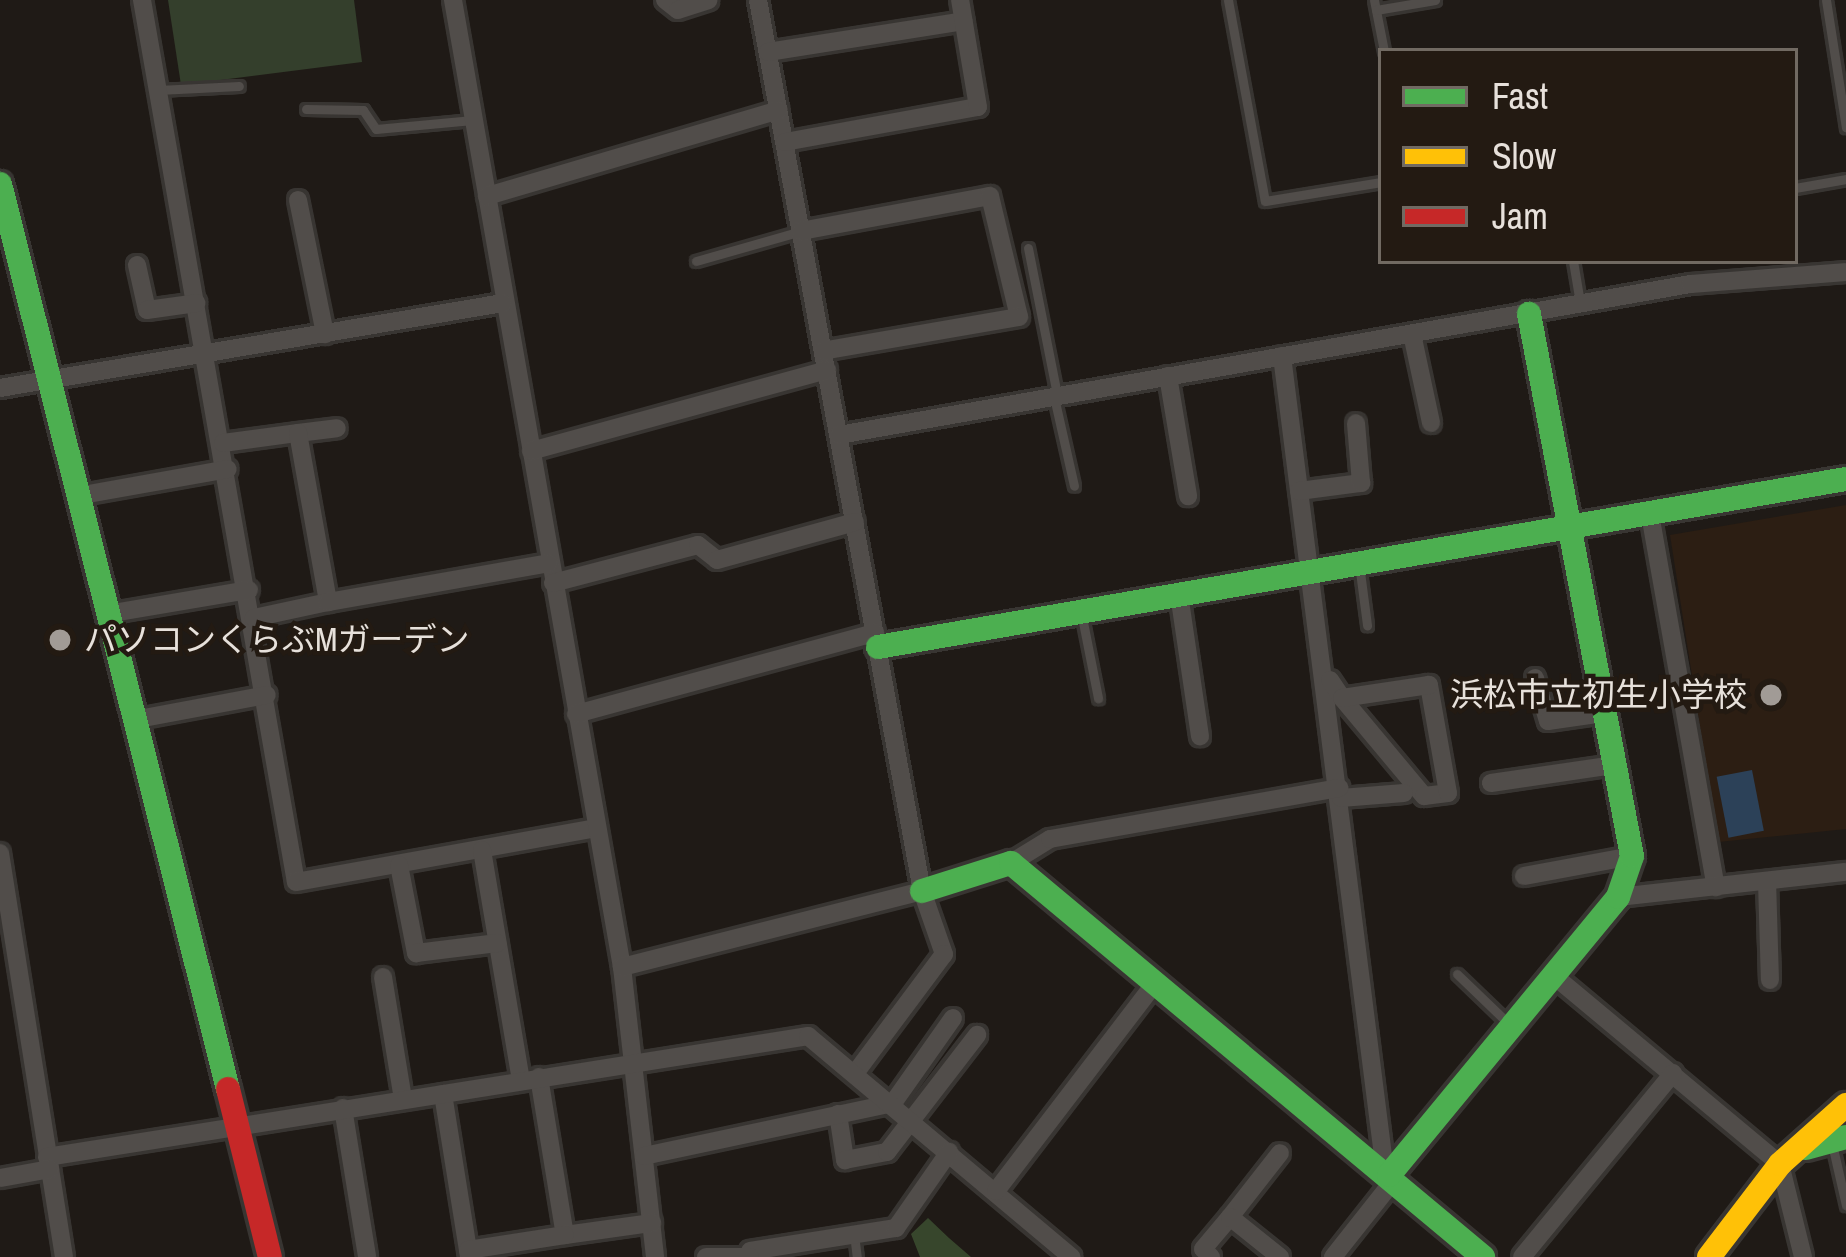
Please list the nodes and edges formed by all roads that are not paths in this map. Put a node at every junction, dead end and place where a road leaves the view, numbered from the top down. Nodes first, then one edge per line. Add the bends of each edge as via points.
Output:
1 (142, 0) edge
2 (453, 0) edge
3 (665, 0) edge
4 (708, 0) edge
5 (758, 0) edge
6 (960, 0) edge
7 (1228, 0) edge
8 (1435, 0) edge
9 (1826, 0) edge
10 (1375, 5) edge
11 (964, 21) junction
12 (1383, 48) edge
13 (768, 52) junction
14 (239, 86) dead end
15 (158, 90) junction
16 (306, 109) dead end
17 (779, 110) junction
18 (473, 120) junction
19 (1846, 127) edge
20 (784, 142) junction
21 (1846, 179) edge
22 (1378, 182) edge
23 (0, 184) edge
24 (1798, 187) edge
25 (487, 196) junction
26 (298, 200) dead end
27 (801, 231) junction
28 (1028, 248) dead end
29 (696, 261) dead end
30 (1574, 264) edge
31 (137, 266) dead end
32 (1846, 272) edge
33 (197, 303) junction
34 (503, 303) junction
35 (1580, 303) junction
36 (1529, 314) junction
37 (325, 334) junction
38 (1412, 334) junction
39 (206, 355) junction
40 (1282, 356) junction
41 (825, 360) junction
42 (1168, 376) junction
43 (48, 382) junction
44 (0, 388) edge
45 (1055, 397) junction
46 (1355, 423) dead end
47 (1431, 423) dead end
48 (337, 428) dead end
49 (298, 433) junction
50 (839, 435) junction
51 (224, 443) junction
52 (531, 451) junction
53 (228, 469) junction
54 (1846, 479) edge
55 (1074, 486) dead end
56 (1299, 491) junction
57 (77, 496) junction
58 (1188, 496) dead end
59 (1650, 514) junction
60 (855, 522) junction
61 (1568, 527) junction
62 (1359, 564) junction
63 (551, 573) junction
64 (1309, 573) junction
65 (249, 590) junction
66 (1179, 594) junction
67 (328, 602) junction
68 (1081, 612) junction
69 (106, 614) junction
70 (254, 618) junction
71 (1367, 625) dead end
72 (877, 640) junction
73 (1327, 676) junction
74 (1535, 678) dead end
75 (267, 695) junction
76 (1098, 698) dead end
77 (1342, 698) junction
78 (1605, 713) junction
79 (576, 714) junction
80 (133, 720) junction
81 (1200, 736) dead end
82 (1616, 765) junction
83 (1491, 783) dead end
84 (1341, 793) junction
85 (1404, 794) dead end
86 (595, 828) junction
87 (482, 850) junction
88 (0, 854) edge
89 (1632, 856) junction
90 (1011, 863) junction
91 (399, 866) junction
92 (1846, 872) edge
93 (1524, 876) dead end
94 (1767, 881) junction
95 (1716, 887) junction
96 (922, 891) junction
97 (1618, 897) junction
98 (497, 943) junction
99 (622, 967) junction
100 (1457, 974) dead end
101 (1553, 975) junction
102 (383, 977) dead end
103 (1770, 980) dead end
104 (1154, 984) junction
105 (953, 1018) dead end
106 (1511, 1026) junction
107 (976, 1034) dead end
108 (634, 1064) junction
109 (856, 1072) junction
110 (1673, 1073) junction
111 (530, 1078) junction
112 (443, 1094) junction
113 (403, 1099) junction
114 (892, 1103) junction
115 (1846, 1105) edge
116 (343, 1108) junction
117 (838, 1114) junction
118 (914, 1121) junction
119 (235, 1125) junction
120 (1839, 1138) edge
121 (949, 1152) junction
122 (1280, 1153) dead end
123 (644, 1156) junction
124 (1786, 1159) junction
125 (48, 1163) junction
126 (1389, 1175) junction
127 (0, 1178) edge
128 (996, 1192) junction
129 (1846, 1205) edge
130 (1230, 1217) junction
131 (652, 1223) junction
132 (854, 1234) junction
133 (565, 1235) junction
134 (469, 1253) edge
135 (750, 1254) edge
136 (64, 1257) edge
137 (270, 1257) edge
138 (367, 1257) edge
139 (655, 1257) edge
140 (706, 1257) edge
141 (857, 1257) edge
142 (1071, 1257) edge
143 (1211, 1257) edge
144 (1280, 1257) edge
145 (1333, 1257) edge
146 (1483, 1257) edge
147 (1522, 1257) edge
148 (1709, 1257) edge
149 (1803, 1257) edge

1 - 15 street
2 - 18 street
3 - 4 street via 678,10
5 - 13 street
6 - 11 street
7 - 22 lane via 1265,201
8 - 10 lane
9 - 19 lane
10 - 12 lane
11 - 13 street
11 - 20 street via 978,107
13 - 17 street
14 - 15 lane
15 - 33 street
16 - 18 lane via 362,110 376,129
17 - 20 street
17 - 25 street
18 - 25 street
20 - 27 street
21 - 24 lane
23 - 43 street
25 - 34 street
26 - 37 street
27 - 29 lane
27 - 41 street
27 - 41 street via 990,196 1019,317
28 - 45 lane
30 - 35 lane
31 - 33 street via 148,310
32 - 35 street
33 - 39 street
34 - 37 street
34 - 52 street
35 - 36 street
36 - 38 street
36 - 61 street
37 - 39 street
38 - 40 street
38 - 47 street
39 - 43 street
39 - 51 street
40 - 42 street
40 - 56 street
41 - 50 street
41 - 52 street
42 - 45 street
42 - 58 street
43 - 44 street
43 - 57 street
45 - 50 street
45 - 55 lane
46 - 56 street via 1361,483
48 - 49 street
49 - 51 street
49 - 67 street
50 - 60 street
51 - 53 street
52 - 63 street
53 - 57 street
53 - 65 street
54 - 59 street
56 - 64 street
57 - 69 street
59 - 61 street
59 - 95 street
60 - 63 street via 717,560 698,545
60 - 72 street
61 - 62 street
61 - 78 street
62 - 64 street
62 - 71 lane
63 - 67 street
63 - 79 street
64 - 66 street
64 - 73 street
65 - 69 street
65 - 70 street
66 - 68 street
66 - 81 street
67 - 70 street
68 - 72 street
68 - 76 lane
69 - 80 street
70 - 75 street
72 - 79 street
72 - 96 street
73 - 77 street
73 - 84 street
74 - 78 street via 1544,719
75 - 80 street
75 - 91 street via 296,882
77 - 77 street via 1424,796 1448,794 1429,686
78 - 82 street
79 - 86 street
80 - 119 street
82 - 83 street
82 - 89 street
84 - 85 street
84 - 90 street via 1051,839
84 - 126 street
86 - 87 street
86 - 99 street
87 - 91 street
87 - 98 street
88 - 125 street
89 - 93 street
89 - 97 street
90 - 96 street
90 - 104 street
91 - 98 street via 416,953
92 - 94 street
94 - 95 street
94 - 103 street
95 - 97 street
96 - 99 street
96 - 109 street via 944,954
97 - 101 street
98 - 111 street
99 - 108 street
100 - 106 lane
101 - 106 street
101 - 110 street
102 - 113 street
104 - 126 street
104 - 128 street
105 - 114 street
106 - 126 street
107 - 118 street
108 - 109 street via 808,1036
108 - 111 street
108 - 123 street
109 - 114 street
110 - 124 street
110 - 147 street
111 - 112 street
111 - 133 street
112 - 113 street
112 - 134 street
113 - 116 street
114 - 117 street
114 - 118 street
115 - 124 street
116 - 119 street
116 - 138 street
117 - 118 street via 845,1160 886,1152
117 - 123 street
118 - 121 street
119 - 125 street
119 - 137 street
120 - 124 street
120 - 129 lane
121 - 128 street
121 - 132 street via 903,1224
122 - 130 street
123 - 131 street
124 - 148 street
124 - 149 street
125 - 127 street
125 - 136 street
126 - 145 street
126 - 146 street
128 - 142 street
130 - 143 street via 1203,1249
130 - 144 street
131 - 133 street
131 - 139 street
132 - 135 street
132 - 141 lane
133 - 134 street
135 - 140 street

